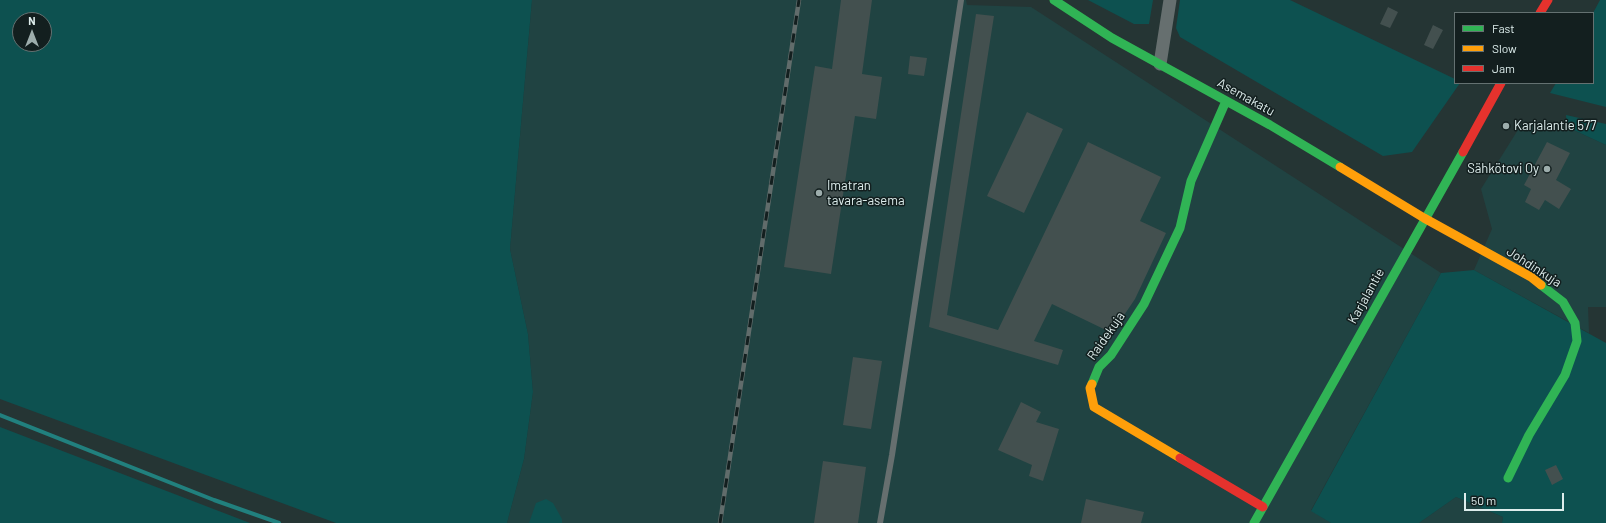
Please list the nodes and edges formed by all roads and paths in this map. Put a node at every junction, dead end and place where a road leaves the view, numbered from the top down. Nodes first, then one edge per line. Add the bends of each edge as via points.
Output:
1 (961, 0) edge
2 (1054, 0) edge
3 (1170, 0) edge
4 (1548, 0) edge
5 (1541, 12) edge
6 (1160, 64) junction
7 (1500, 84) edge
8 (1226, 101) junction
9 (1424, 218) junction
10 (1508, 478) dead end
11 (1263, 507) junction
12 (880, 523) edge
13 (1254, 523) edge

1 - 12 lane
2 - 6 street, Asemakatu via 1112,38
3 - 6 street
4 - 5 street
6 - 8 street, Asemakatu
7 - 9 street, Karjalantie
8 - 9 street, Asemakatu
8 - 11 street, Raidekuja via 1191,181 1180,228 1144,304 1099,367 1090,388 1094,407
9 - 10 street, Johdinkuja via 1531,277 1564,302 1575,323 1576,341 1564,375 1529,435
9 - 11 street, Karjalantie
11 - 13 street, Karjalantie

